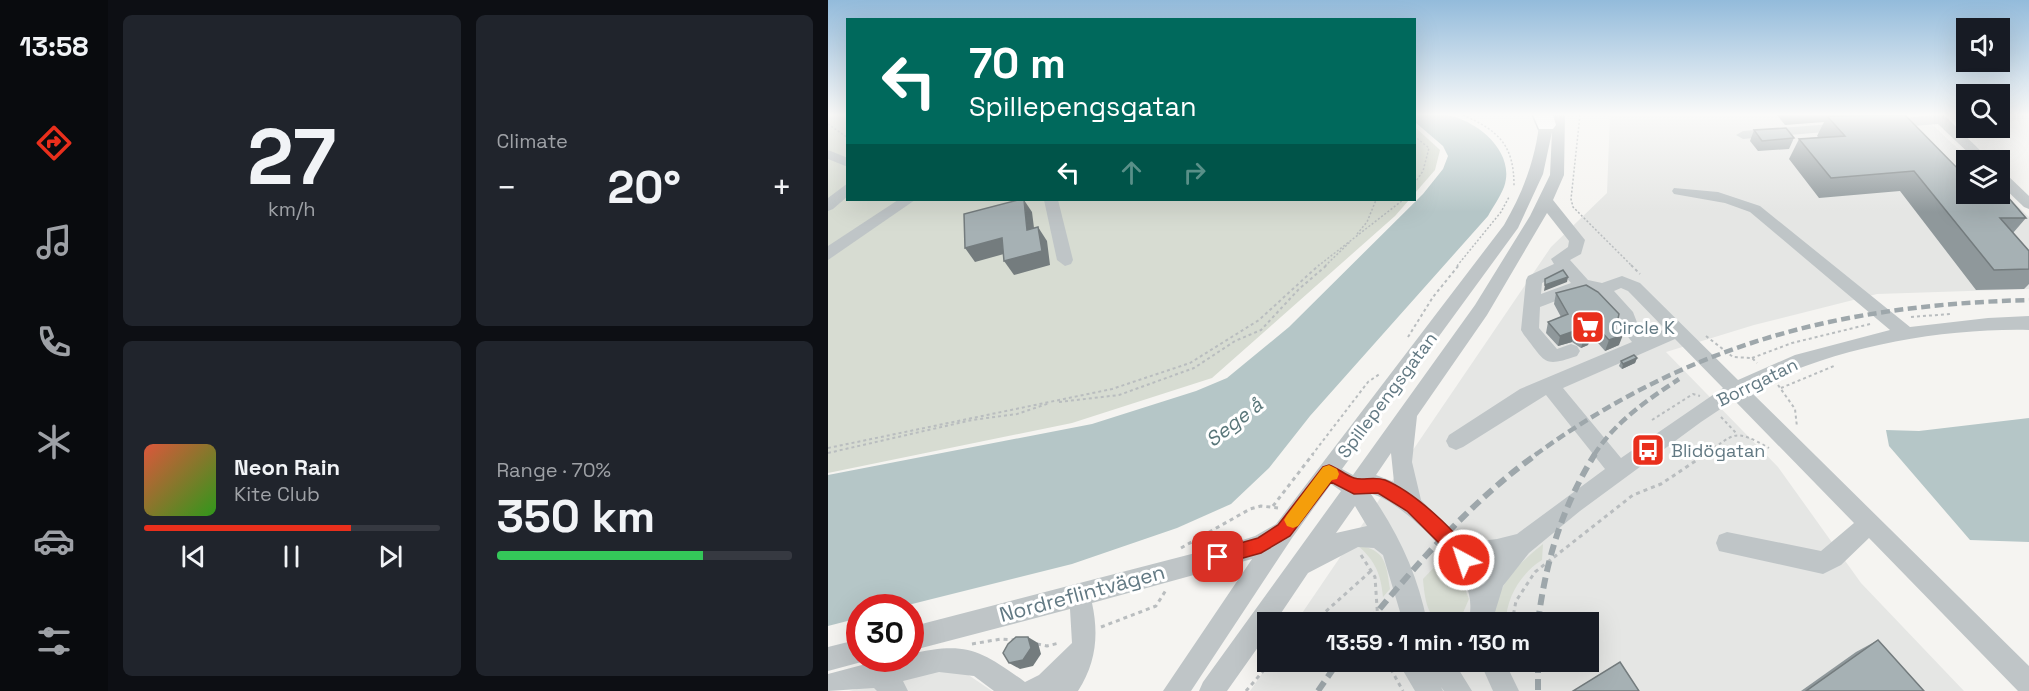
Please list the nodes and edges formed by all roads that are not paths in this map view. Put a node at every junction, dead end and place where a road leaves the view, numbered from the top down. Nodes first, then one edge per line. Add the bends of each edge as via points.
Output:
1 (1543, 147) edge
2 (1553, 147) edge
3 (828, 154) edge
4 (846, 162) edge
5 (2010, 185) edge
6 (846, 189) edge
7 (1679, 191) dead end
8 (907, 201) edge
9 (1051, 201) edge
10 (1546, 201) junction
11 (2027, 201) edge
12 (828, 206) edge
13 (828, 254) edge
14 (1065, 260) dead end
15 (1562, 262) junction
16 (1583, 285) junction
17 (1602, 289) junction
18 (1534, 303) junction
19 (2029, 323) edge
20 (1677, 331) junction
21 (1905, 333) junction
22 (1644, 344) junction
23 (1571, 351) dead end
24 (1551, 386) junction
25 (1736, 390) junction
26 (1410, 408) junction
27 (1456, 441) dead end
28 (1619, 471) junction
29 (1329, 472) junction
30 (1354, 487) junction
31 (1413, 506) junction
32 (1869, 524) junction
33 (1284, 531) junction
34 (1527, 542) junction
35 (1726, 543) dead end
36 (1455, 547) junction
37 (1392, 548) junction
38 (1300, 566) junction
39 (1405, 585) junction
40 (1079, 596) junction
41 (1401, 612) edge
42 (1412, 612) edge
43 (1482, 612) edge
44 (1484, 612) edge
45 (924, 635) edge
46 (1092, 638) junction
47 (846, 654) edge
48 (828, 659) edge
49 (1417, 672) edge
50 (1446, 672) edge
51 (1497, 672) edge
52 (886, 683) edge
53 (2029, 684) edge
54 (828, 687) edge
55 (1016, 691) edge
56 (1035, 691) edge
57 (1062, 691) edge
58 (1176, 691) edge
59 (1212, 691) edge
60 (1430, 691) edge
61 (1459, 691) edge
62 (1506, 691) edge
63 (2022, 691) edge

1 - 29 street, Spillepengsgatan via 1531,192 1510,228
2 - 10 street, Spillepengsgatan via 1557,175
3 - 4 street
5 - 11 street
6 - 12 street
7 - 21 street via 1740,201 1755,209
8 - 13 street
9 - 14 street
10 - 15 street via 1578,245
10 - 26 street, Spillepengsgatan via 1481,310
15 - 16 street
15 - 18 street via 1534,280
16 - 17 street
16 - 18 street
17 - 20 street via 1622,282 1640,284
17 - 22 street
18 - 23 street via 1530,330 1553,357
19 - 21 street, Borrgatan via 2001,322
20 - 22 street
20 - 25 street
21 - 25 street, Borrgatan via 1833,347
22 - 24 street
24 - 27 street via 1527,395
24 - 28 street
25 - 28 street, Borrgatan
25 - 32 street via 1777,443
26 - 30 street, Spillepengsgatan
26 - 31 street via 1400,449 1401,472
28 - 34 street, Borrgatan
29 - 30 street
29 - 33 street, Spillepengsgatan
30 - 31 street via 1383,487
30 - 37 street
30 - 38 street, Spillepengsgatan
31 - 36 street
32 - 35 street via 1823,562
32 - 53 street
33 - 40 street, Nordreflintvägen via 1261,545 1159,580
33 - 58 street, Spillepengsgatan
34 - 36 street, Borrgatan via 1497,552 1468,552
34 - 44 street, Borrgatan via 1499,570 1487,593
36 - 43 street via 1473,573
37 - 38 street via 1382,538 1348,537
37 - 39 street
38 - 59 street, Spillepengsgatan
39 - 41 street
39 - 42 street
40 - 45 street, Nordreflintvägen
40 - 46 street via 1087,632
46 - 56 street via 1048,684
46 - 57 street via 1078,670
47 - 48 street
49 - 60 street
50 - 61 street
51 - 62 street
52 - 54 street
52 - 55 street via 939,660 978,664
53 - 63 street

